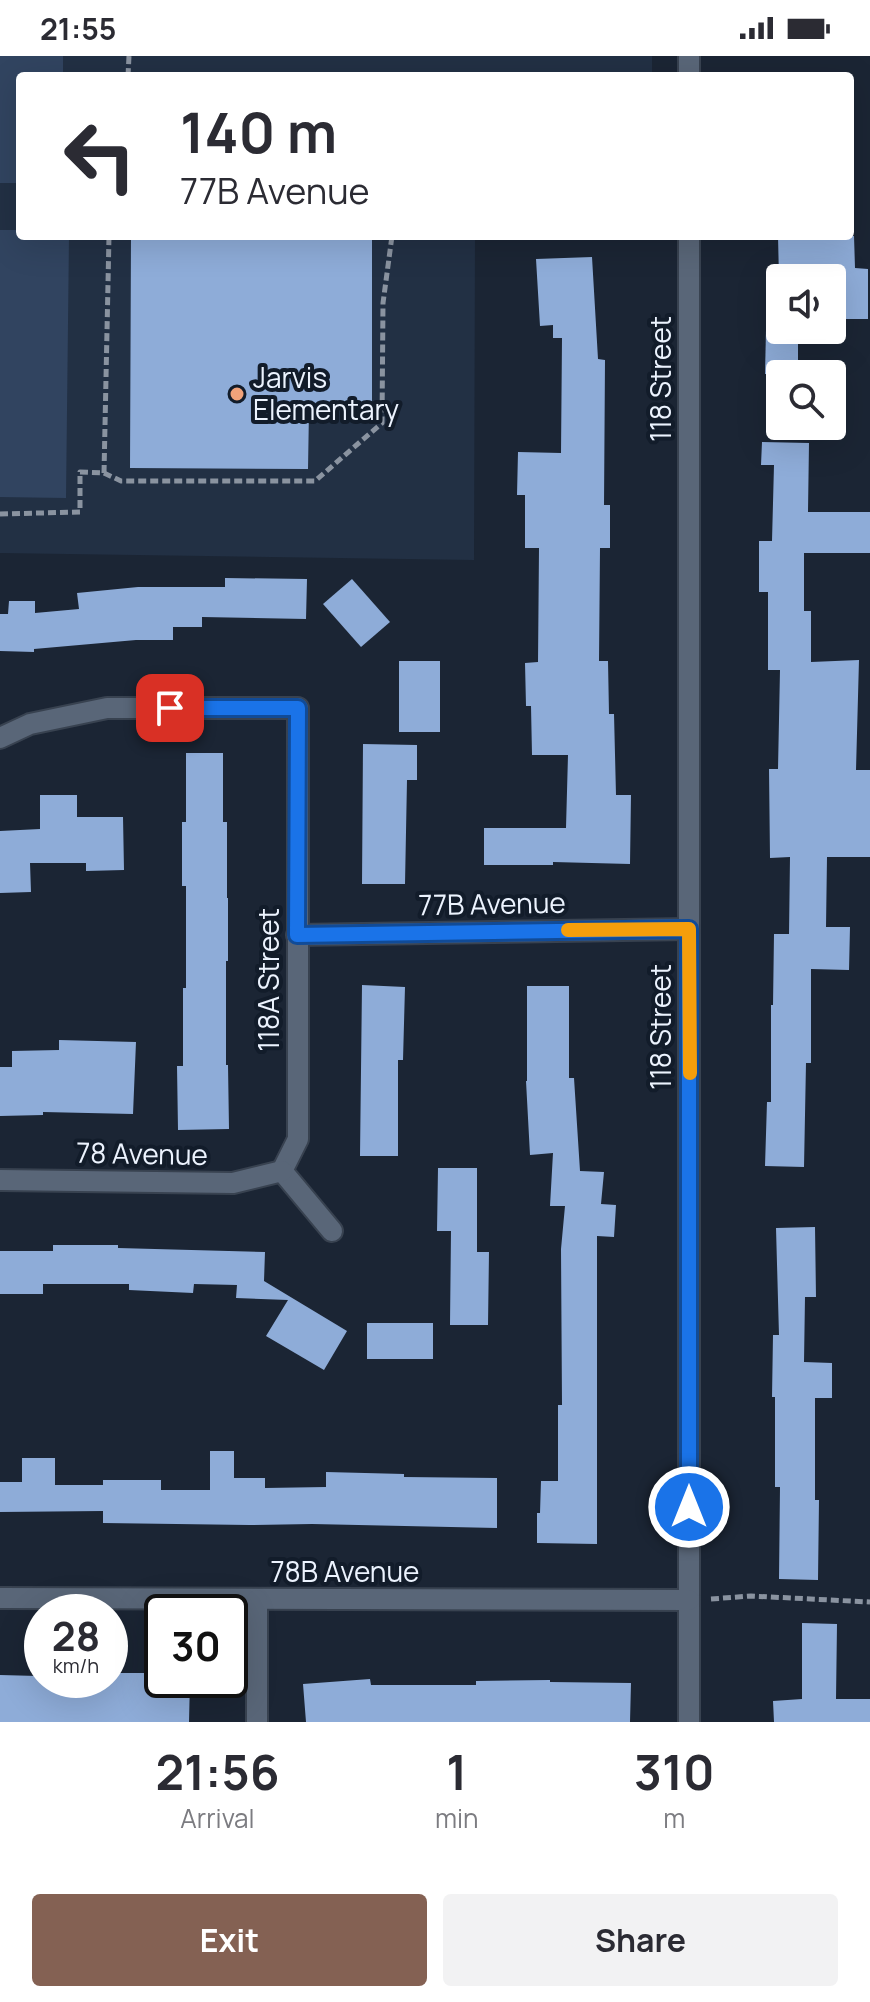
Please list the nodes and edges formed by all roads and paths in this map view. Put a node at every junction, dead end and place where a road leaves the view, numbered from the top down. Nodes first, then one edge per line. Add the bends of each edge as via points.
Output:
1 (109, 240) edge
2 (391, 240) edge
3 (689, 240) edge
4 (104, 473) junction
5 (0, 514) edge
6 (0, 738) edge
7 (689, 929) junction
8 (297, 935) junction
9 (282, 1171) junction
10 (0, 1180) edge
11 (332, 1231) dead end
12 (0, 1598) edge
13 (257, 1600) junction
14 (689, 1600) junction
15 (870, 1602) edge
16 (257, 1722) edge
17 (689, 1722) edge

1 - 4 path
2 - 4 path via 383,303 382,423 315,481 121,481
3 - 7 street, 118 Street
4 - 5 path via 80,472 80,512
6 - 8 street, 118A Street via 30,724 107,708 298,708
7 - 8 street, 77B Avenue
7 - 14 street, 118 Street
8 - 9 street, 118A Street via 298,1139
9 - 10 street, 78 Avenue via 233,1183
9 - 11 street
12 - 13 street, 78B Avenue
13 - 14 street, 78B Avenue
13 - 16 street
14 - 15 path via 751,1596
14 - 17 street, 118 Street

